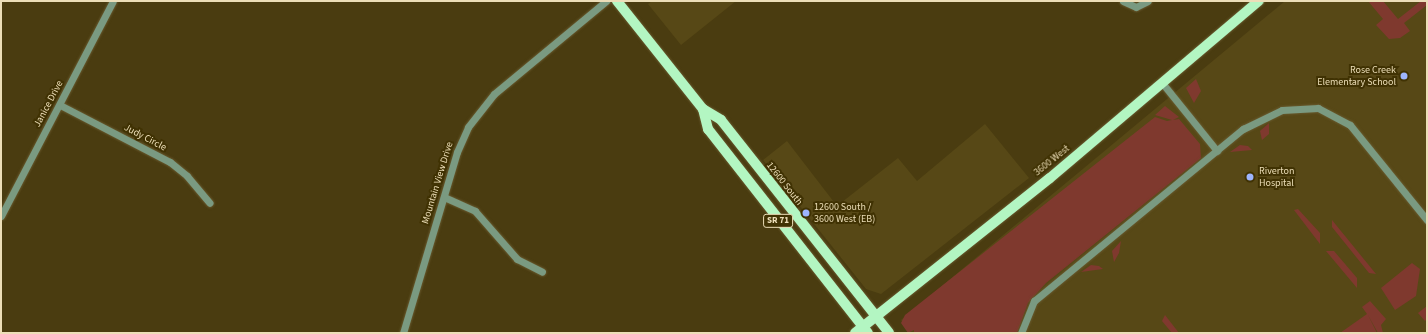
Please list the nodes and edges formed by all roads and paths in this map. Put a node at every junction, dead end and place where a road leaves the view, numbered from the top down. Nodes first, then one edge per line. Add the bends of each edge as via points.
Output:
1 (113, 1) edge
2 (606, 1) edge
3 (617, 1) edge
4 (1123, 1) edge
5 (1148, 1) edge
6 (1258, 1) edge
7 (1163, 84) junction
8 (60, 105) junction
9 (703, 109) junction
10 (1217, 151) junction
11 (444, 197) junction
12 (210, 203) dead end
13 (1, 216) edge
14 (1427, 220) edge
15 (542, 272) dead end
16 (876, 316) junction
17 (862, 331) edge
18 (403, 333) edge
19 (889, 333) edge
20 (1021, 333) edge

1 - 8 street, Janice Drive
2 - 11 street, Mountain View Drive via 484,104 462,139
3 - 9 main road, 12600 South / SR 71
4 - 5 street via 1136,7
6 - 7 main road, 3600 West
7 - 10 street
7 - 16 main road, 3600 West
8 - 12 street, Judy Circle via 170,162 187,176
8 - 13 street, Janice Drive
9 - 16 main road, 12600 South / SR 71 via 721,120
9 - 17 main road, 12600 South / SR 71 via 708,129
10 - 14 street via 1243,129 1282,110 1318,108 1350,125
10 - 20 street via 1034,301
11 - 15 street via 475,211 517,259
11 - 18 street, Mountain View Drive
16 - 17 main road, 3600 West
16 - 19 main road, 12600 South / SR 71

